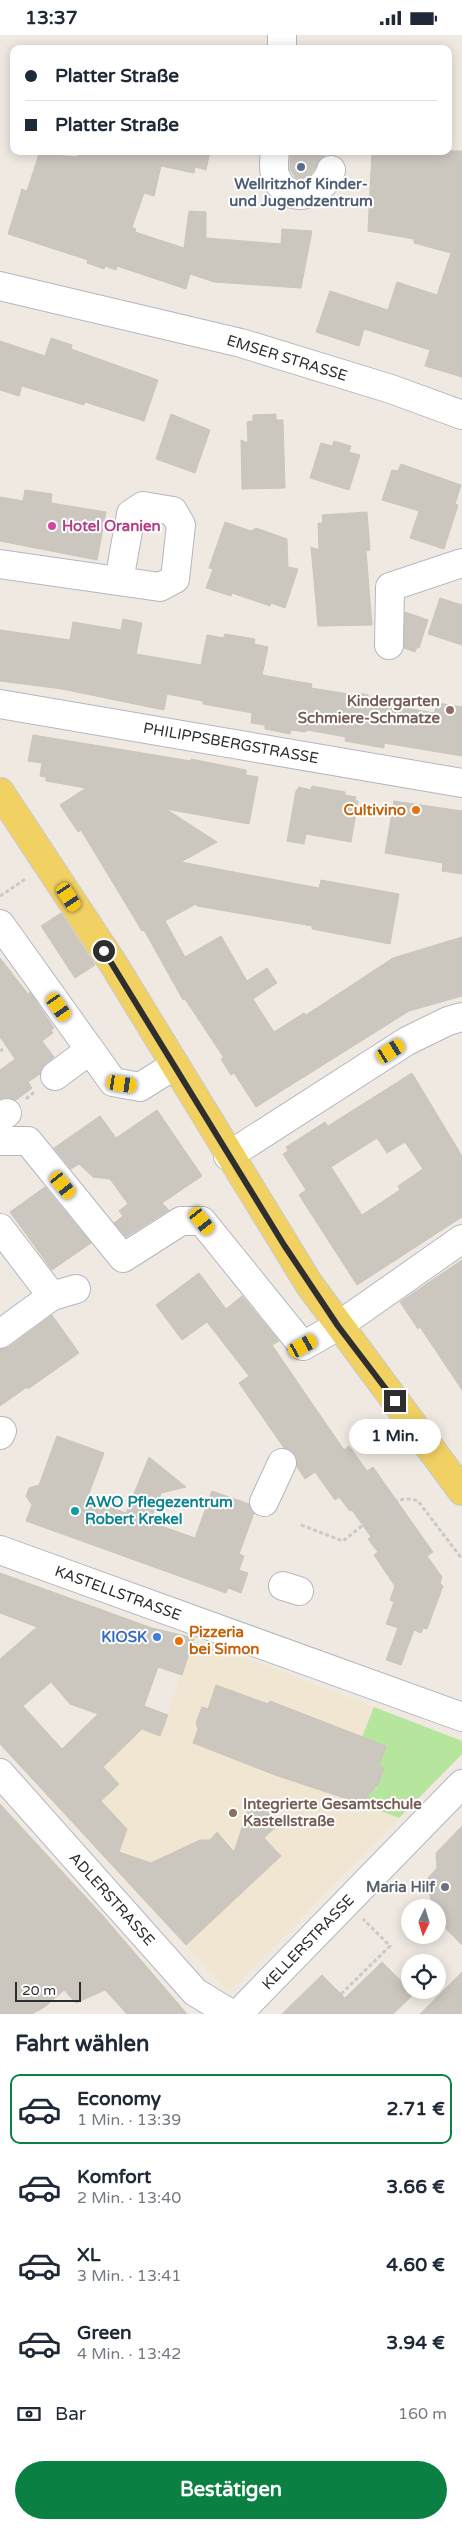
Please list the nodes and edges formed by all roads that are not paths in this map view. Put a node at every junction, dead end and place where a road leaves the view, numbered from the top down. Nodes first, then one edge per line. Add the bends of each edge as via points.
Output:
1 (275, 155) edge
2 (331, 170) dead end
3 (0, 270) edge
4 (0, 286) edge
5 (110, 311) junction
6 (462, 415) edge
7 (462, 563) edge
8 (0, 564) edge
9 (119, 581) dead end
10 (389, 645) dead end
11 (0, 704) edge
12 (462, 783) edge
13 (0, 792) edge
14 (0, 924) edge
15 (462, 1017) edge
16 (90, 1050) junction
17 (175, 1065) junction
18 (55, 1077) road end
19 (0, 1141) edge
20 (228, 1155) junction
21 (0, 1228) edge
22 (462, 1239) edge
23 (338, 1326) junction
24 (0, 1334) edge
25 (282, 1463) dead end
26 (462, 1491) edge
27 (264, 1502) dead end
28 (0, 1550) edge
29 (462, 1717) edge
30 (0, 1773) edge
31 (462, 1784) edge
32 (231, 2014) edge
33 (238, 2014) edge

1 - 2 street via 275,175 279,183 296,194 315,192 323,186
3 - 5 street, EMSER STRASSE
4 - 5 street, EMSER STRASSE
5 - 6 street, EMSER STRASSE via 241,343 391,389
7 - 10 street via 390,587
8 - 9 street
11 - 12 street, PHILIPPSBERGSTRASSE
13 - 17 main road via 114,965
14 - 16 street
15 - 20 street via 407,1041
16 - 17 street via 113,1082 122,1084 140,1087
16 - 18 street
17 - 20 main road
19 - 23 street via 28,1141 123,1259 180,1221 202,1221 303,1346
20 - 23 main road
21 - 24 street via 64,1292
22 - 23 street
23 - 26 main road
25 - 27 street
28 - 29 street, KASTELLSTRASSE
30 - 32 street, ADLERSTRASSE via 195,1992
31 - 33 street, KELLERSTRASSE

